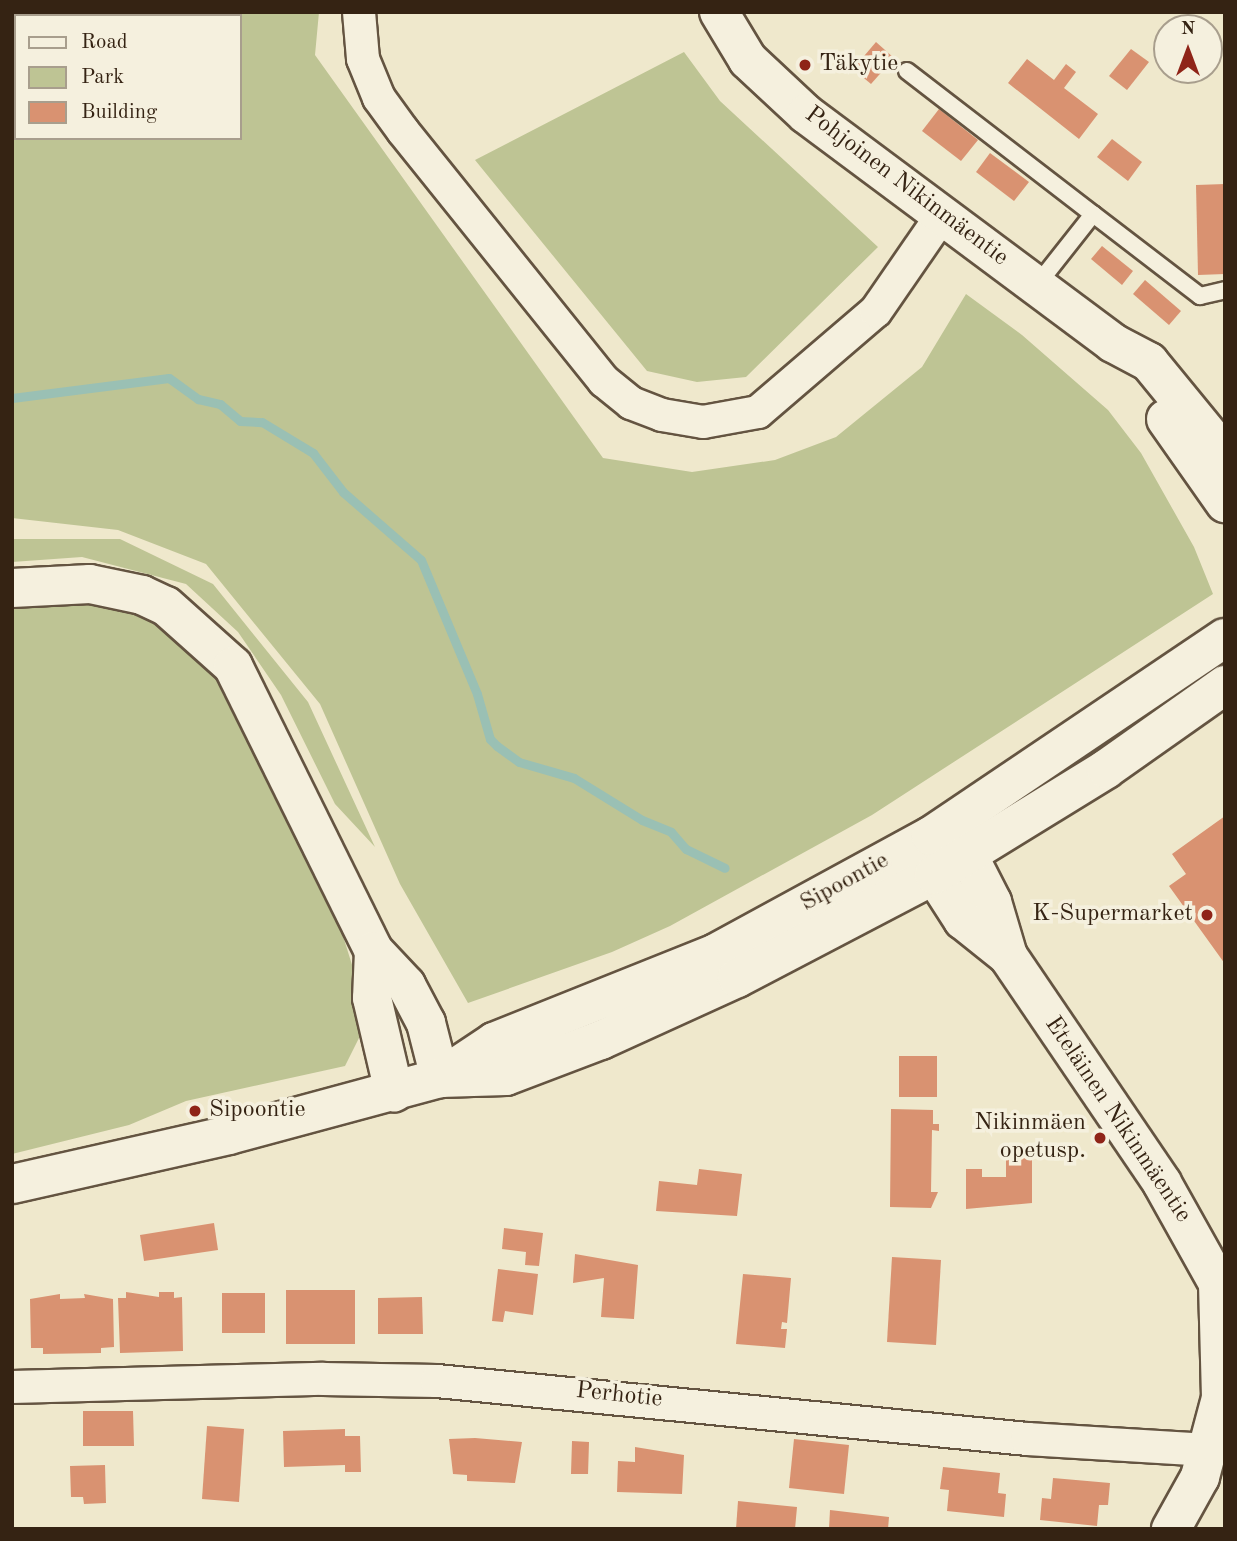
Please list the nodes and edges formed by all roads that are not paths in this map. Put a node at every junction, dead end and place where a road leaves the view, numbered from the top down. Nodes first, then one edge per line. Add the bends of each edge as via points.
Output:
1 (359, 12) edge
2 (719, 12) edge
3 (906, 71) dead end
4 (943, 214) junction
5 (1093, 214) junction
6 (1037, 285) junction
7 (1225, 290) edge
8 (1113, 343) junction
9 (1225, 455) edge
10 (1224, 499) edge
11 (12, 588) edge
12 (1225, 639) edge
13 (1225, 685) edge
14 (931, 836) junction
15 (968, 855) junction
16 (934, 875) junction
17 (374, 951) junction
18 (1008, 957) junction
19 (440, 1078) junction
20 (394, 1091) junction
21 (12, 1184) edge
22 (1218, 1263) edge
23 (12, 1387) edge
24 (1217, 1450) edge
25 (1171, 1529) edge

1 - 4 street via 363,59 379,98 403,131 604,381 631,404 662,415 703,422 730,421 758,412 876,311
2 - 4 street, Pohjoinen Nikinmäentie via 748,60 806,114
3 - 5 lane
4 - 6 street, Pohjoinen Nikinmäentie
5 - 6 lane
5 - 7 lane via 1200,296
6 - 8 street, Pohjoinen Nikinmäentie
8 - 9 street, Pohjoinen Nikinmäentie via 1149,362
8 - 10 street, Pohjoinen Nikinmäentie
11 - 17 street via 62,583 117,588 166,606 211,643 233,666 268,730
12 - 14 street, Sipoontie
13 - 15 street, Sipoontie via 1106,769
14 - 15 street
14 - 16 street, Eteläinen Nikinmäentie
14 - 19 street, Sipoontie via 716,953 494,1042
15 - 16 street, Sipoontie
15 - 18 street, Eteläinen Nikinmäentie via 992,902
16 - 18 street, Eteläinen Nikinmäentie via 963,920
16 - 19 street, Sipoontie via 737,978 601,1040 506,1076
17 - 19 street via 406,985 426,1023
17 - 20 street via 372,998
18 - 22 street, Eteläinen Nikinmäentie
19 - 20 street, Sipoontie
20 - 21 street, Sipoontie
22 - 24 street, Eteläinen Nikinmäentie via 1221,1398
23 - 24 street, Perhotie via 310,1379 437,1381 1016,1438
24 - 25 street, Eteläinen Nikinmäentie

